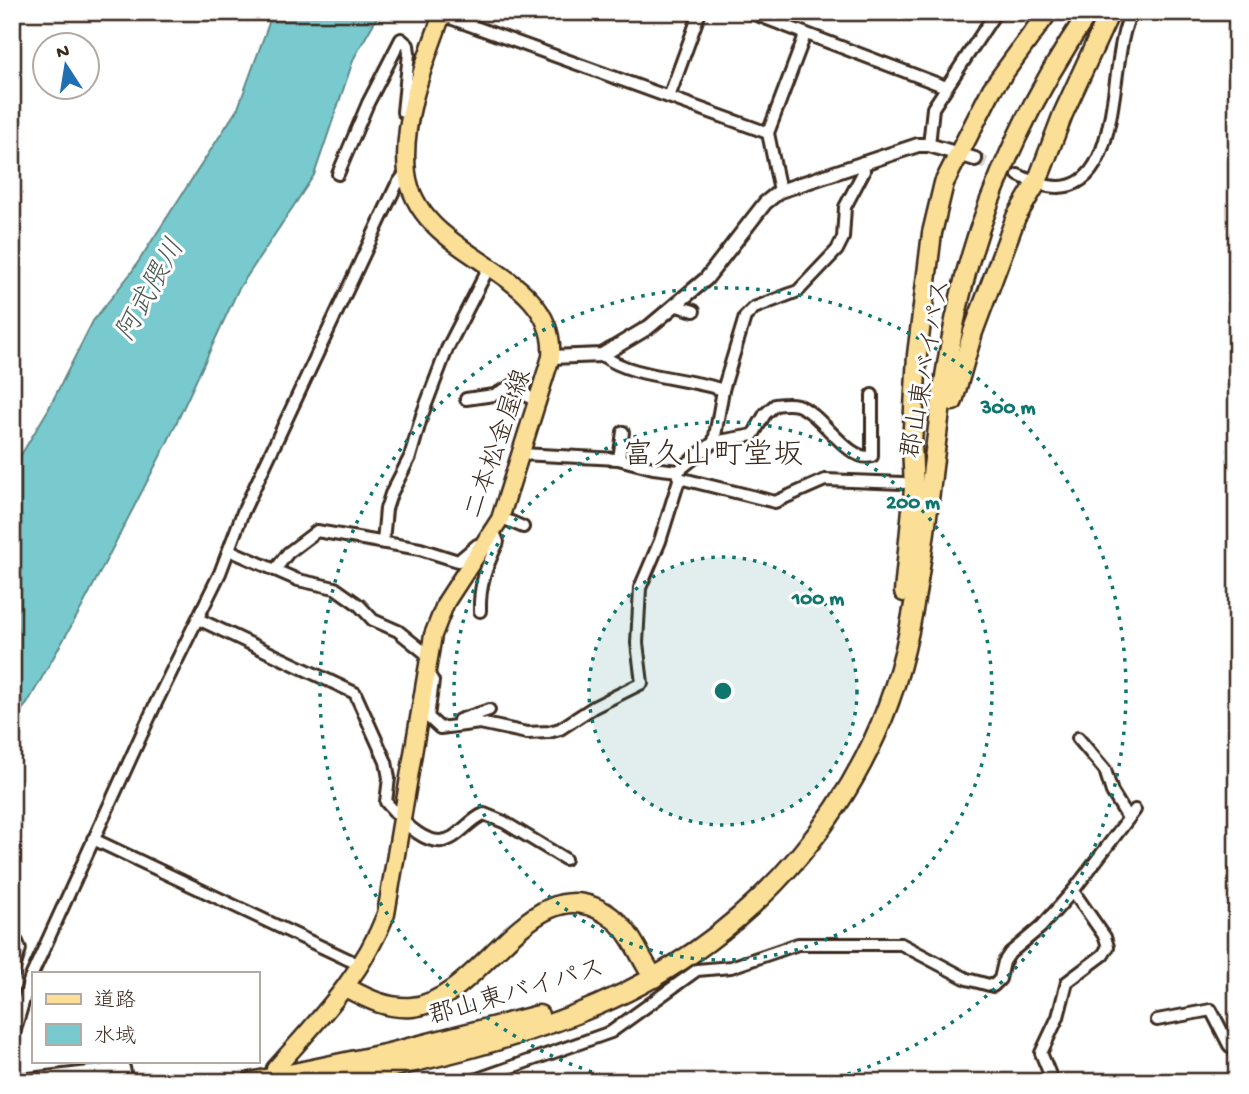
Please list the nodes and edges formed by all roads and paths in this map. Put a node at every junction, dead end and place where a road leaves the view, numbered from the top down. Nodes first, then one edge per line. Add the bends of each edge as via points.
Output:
1 (700, 12) edge
2 (749, 12) edge
3 (996, 12) edge
4 (1048, 12) edge
5 (1089, 12) edge
6 (1110, 12) edge
7 (1132, 12) edge
8 (442, 14) edge
9 (762, 14) edge
10 (805, 35) junction
11 (946, 87) junction
12 (669, 97) junction
13 (411, 114) junction
14 (768, 133) junction
15 (929, 145) junction
16 (958, 152) junction
17 (975, 159) tunnel mouth
18 (863, 162) junction
19 (407, 171) junction
20 (338, 174) dead end
21 (1018, 175) tunnel mouth
22 (1037, 182) junction
23 (780, 191) junction
24 (489, 267) junction
25 (677, 306) junction
26 (694, 311) dead end
27 (602, 355) junction
28 (551, 357) junction
29 (723, 390) junction
30 (872, 395) dead end
31 (466, 400) dead end
32 (537, 403) junction
33 (623, 432) dead end
34 (714, 442) junction
35 (521, 454) junction
36 (619, 459) junction
37 (679, 474) junction
38 (903, 483) dead end
39 (523, 527) dead end
40 (493, 529) junction
41 (383, 542) junction
42 (229, 550) junction
43 (275, 570) junction
44 (480, 611) dead end
45 (198, 619) junction
46 (910, 629) junction
47 (902, 659) junction
48 (427, 663) junction
49 (489, 710) dead end
50 (449, 727) junction
51 (1078, 738) dead end
52 (401, 821) junction
53 (93, 839) junction
54 (565, 859) dead end
55 (1073, 891) junction
56 (12, 953) edge
57 (362, 966) junction
58 (33, 972) edge
59 (12, 975) edge
60 (32, 975) edge
61 (652, 975) junction
62 (346, 988) junction
63 (1157, 1020) dead end
64 (12, 1040) edge
65 (1237, 1053) edge
66 (275, 1069) dead end
67 (12, 1081) edge
68 (127, 1082) edge
69 (251, 1082) edge
70 (326, 1082) edge
71 (469, 1082) edge
72 (1054, 1082) edge

1 - 12 street
2 - 9 street
3 - 11 street
4 - 16 highway via 1005,68
5 - 46 highway, 郡山東バイパス via 1024,125 967,273 942,396
6 - 22 highway
7 - 22 street via 1122,39 1102,157 1087,174 1067,185
8 - 12 street
8 - 13 main road, 二本松金屋線
9 - 10 street
10 - 11 street
10 - 14 street
11 - 15 street via 931,114
12 - 14 street
13 - 19 main road, 二本松金屋線
13 - 20 street via 403,112 409,53 401,39
14 - 23 street
15 - 16 street
15 - 18 street
16 - 17 street
16 - 47 highway via 944,183 932,233 917,355 914,488
18 - 23 street
18 - 29 street via 864,171 847,199 843,238 837,250 798,291 747,313
19 - 24 main road, 二本松金屋線 via 413,198 426,219
19 - 42 street via 396,186
21 - 22 street
22 - 46 highway via 1012,228 956,383 925,574
23 - 25 street via 765,203 706,279
24 - 28 main road, 二本松金屋線 via 539,308 550,332
24 - 41 street via 452,338 410,457 391,494
25 - 26 street
25 - 27 street
27 - 28 street
27 - 29 street via 629,369
28 - 32 main road, 二本松金屋線
29 - 34 street
30 - 34 street via 872,456 857,456 797,405 775,405 753,435
31 - 32 street via 498,394 513,385
32 - 35 main road, 二本松金屋線
33 - 36 street
34 - 37 street
35 - 36 street
35 - 40 main road, 二本松金屋線
36 - 37 street
37 - 38 street via 775,502 825,480
37 - 50 street via 660,541 640,588 637,643 642,683 549,732 527,733 480,723
39 - 40 street
40 - 41 street via 458,561
40 - 44 street via 498,542 485,567
40 - 48 main road, 二本松金屋線 via 446,601
41 - 43 street via 317,531 288,553
42 - 43 street
42 - 45 street
43 - 48 street via 335,588 373,620 398,631
45 - 52 street via 355,693 388,769 386,803
45 - 53 street
46 - 47 highway, 郡山東バイパス
47 - 61 highway, 郡山東バイパス via 886,712 852,781 819,832 771,889 728,928
48 - 50 street via 433,681 430,721 440,728
48 - 52 main road, 二本松金屋線
49 - 50 street
51 - 55 street via 1105,770 1112,792 1132,814
52 - 54 street via 442,840 484,814
52 - 57 main road, 二本松金屋線 via 386,914
53 - 57 street
53 - 58 street
55 - 71 street via 1010,953 993,986 967,979 901,944 798,944 731,967 698,970 611,1032
55 - 72 street via 1108,947 1063,990 1058,1017 1041,1053
56 - 59 street via 17,942 20,949
57 - 62 main road, 二本松金屋線
60 - 64 street
61 - 62 highway via 614,920 570,905 549,908 529,919 457,987 428,1003 391,1006
61 - 69 highway, 郡山東バイパス via 600,998 524,1019
61 - 70 highway, 郡山東バイパス via 596,1006 545,1025
62 - 66 main road, 二本松金屋線
63 - 65 street via 1211,1010
67 - 68 street via 124,1068

